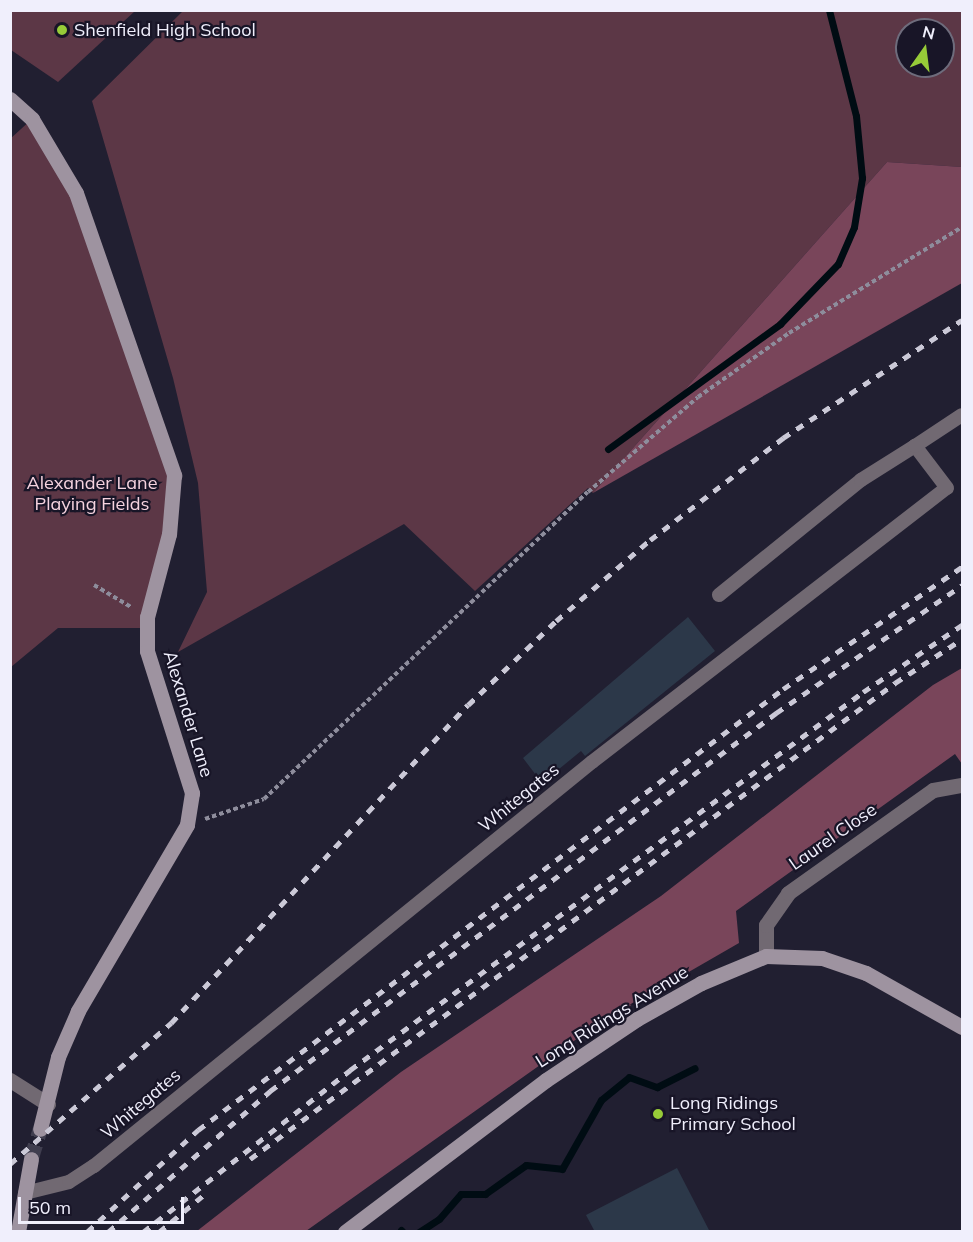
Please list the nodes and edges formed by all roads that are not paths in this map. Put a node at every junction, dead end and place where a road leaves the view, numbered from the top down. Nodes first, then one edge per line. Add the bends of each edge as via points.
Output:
1 (10, 99) edge
2 (963, 415) edge
3 (915, 446) junction
4 (719, 595) dead end
5 (963, 786) edge
6 (766, 956) junction
7 (963, 1027) edge
8 (10, 1080) edge
9 (48, 1104) junction
10 (40, 1129) tunnel mouth
11 (32, 1159) tunnel mouth
12 (24, 1193) junction
13 (18, 1232) edge
14 (345, 1232) edge

1 - 9 street, Alexander Lane via 32,120 75,193 174,475 169,534 147,617 147,651 192,793 187,825 78,1011 58,1057
2 - 3 lane
3 - 4 lane via 861,480
3 - 12 lane, Whitegates via 947,488 592,762 94,1166 69,1182
5 - 6 street, Laurel Close via 933,790 788,893 766,925
6 - 7 street, Long Ridings Avenue via 822,958 866,973
6 - 14 street, Long Ridings Avenue via 701,983 637,1019 546,1080
8 - 9 street
9 - 10 street, Alexander Lane
11 - 12 street
12 - 13 street

